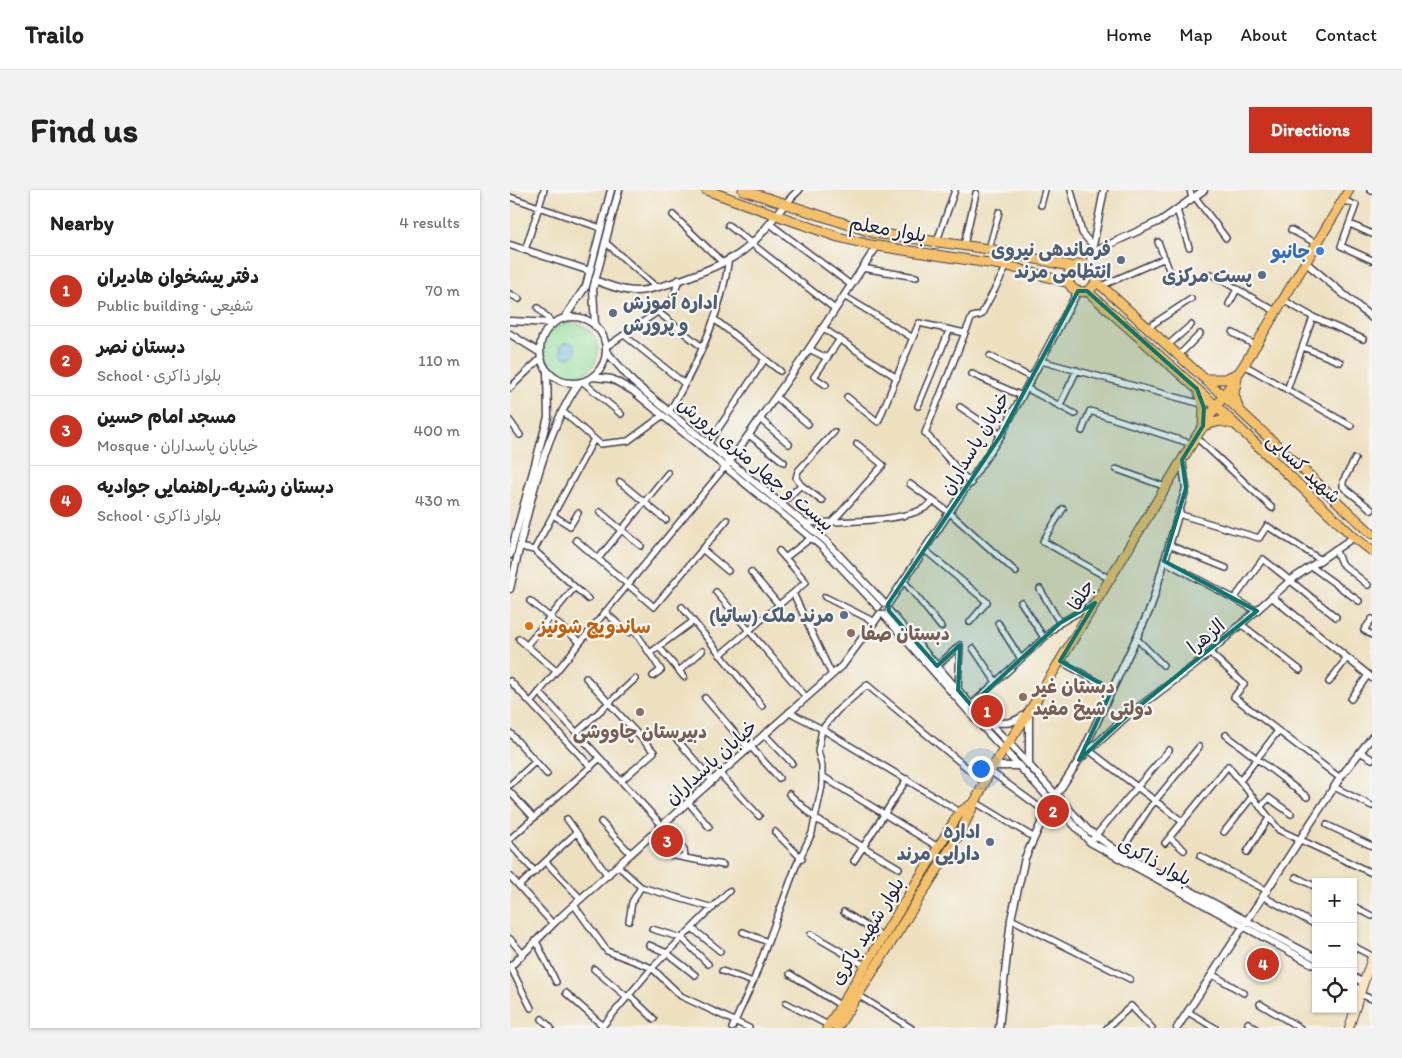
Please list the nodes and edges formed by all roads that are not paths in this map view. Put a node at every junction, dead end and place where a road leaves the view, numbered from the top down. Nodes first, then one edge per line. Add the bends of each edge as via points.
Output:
1 (544, 190) edge
2 (611, 190) edge
3 (619, 190) edge
4 (706, 190) edge
5 (799, 190) edge
6 (955, 190) edge
7 (1045, 190) edge
8 (1071, 190) edge
9 (1104, 190) edge
10 (1190, 190) edge
11 (1204, 190) edge
12 (1349, 190) edge
13 (749, 191) edge
14 (976, 193) dead end
15 (510, 197) edge
16 (1193, 198) junction
17 (1342, 200) junction
18 (782, 204) junction
19 (1041, 205) dead end
20 (539, 207) junction
21 (1177, 210) junction
22 (999, 212) dead end
23 (673, 215) dead end
24 (778, 216) junction
25 (770, 224) junction
26 (1350, 224) junction
27 (728, 225) dead end
28 (601, 228) junction
29 (1291, 230) dead end
30 (1372, 234) edge
31 (1226, 238) dead end
32 (605, 242) junction
33 (937, 242) junction
34 (1158, 242) dead end
35 (1316, 243) junction
36 (750, 244) junction
37 (510, 245) edge
38 (964, 245) junction
39 (877, 246) junction
40 (1189, 247) dead end
41 (989, 249) junction
42 (525, 250) junction
43 (1094, 250) junction
44 (729, 258) junction
45 (1165, 258) junction
46 (1372, 260) edge
47 (722, 262) junction
48 (1305, 262) junction
49 (1008, 266) junction
50 (1074, 266) junction
51 (1089, 266) junction
52 (862, 268) junction
53 (590, 271) junction
54 (1211, 274) dead end
55 (916, 276) dead end
56 (679, 279) junction
57 (595, 280) junction
58 (1174, 282) dead end
59 (1069, 283) junction
60 (1098, 283) junction
61 (851, 285) junction
62 (656, 287) junction
63 (1237, 289) junction
64 (1082, 291) junction
65 (510, 294) edge
66 (844, 296) junction
67 (519, 298) dead end
68 (1190, 299) dead end
69 (1283, 299) junction
70 (1229, 304) dead end
71 (538, 308) dead end
72 (835, 310) junction
73 (1275, 311) junction
74 (658, 312) junction
75 (565, 317) junction
76 (1313, 317) junction
77 (1372, 318) edge
78 (714, 319) junction
79 (510, 322) edge
80 (553, 323) junction
81 (596, 326) junction
82 (1191, 326) dead end
83 (823, 328) junction
84 (1147, 328) junction
85 (949, 331) junction
86 (965, 333) junction
87 (1233, 333) dead end
88 (510, 334) edge
89 (1200, 334) dead end
90 (624, 335) junction
91 (840, 338) junction
92 (913, 338) junction
93 (1363, 339) dead end
94 (1255, 345) junction
95 (1167, 346) junction
96 (702, 347) junction
97 (1303, 347) junction
98 (606, 349) junction
99 (809, 349) junction
100 (540, 356) junction
101 (990, 356) dead end
102 (1178, 356) junction
103 (827, 358) junction
104 (764, 359) junction
105 (1041, 361) junction
106 (1340, 362) dead end
107 (1244, 365) junction
108 (1077, 370) junction
109 (780, 371) dead end
110 (547, 372) junction
111 (1238, 373) junction
112 (972, 374) dead end
113 (593, 377) junction
114 (896, 378) junction
115 (1032, 378) junction
116 (1204, 379) junction
117 (581, 382) junction
118 (685, 384) junction
119 (826, 385) dead end
120 (510, 388) edge
121 (1026, 388) junction
122 (1197, 389) junction
123 (1288, 390) junction
124 (1223, 395) junction
125 (1022, 396) junction
126 (776, 397) junction
127 (847, 397) dead end
128 (1061, 402) dead end
129 (1198, 403) dead end
130 (918, 406) dead end
131 (1216, 406) junction
132 (960, 407) dead end
133 (1240, 410) junction
134 (562, 411) junction
135 (669, 412) junction
136 (621, 414) dead end
137 (1075, 414) dead end
138 (662, 416) junction
139 (760, 419) junction
140 (510, 421) edge
141 (808, 424) dead end
142 (1236, 425) junction
143 (1203, 426) junction
144 (1351, 426) dead end
145 (1082, 430) dead end
146 (834, 432) dead end
147 (520, 435) dead end
148 (749, 435) junction
149 (1001, 435) junction
150 (594, 439) junction
151 (1194, 441) junction
152 (1274, 442) junction
153 (708, 444) junction
154 (790, 444) dead end
155 (858, 444) dead end
156 (1263, 451) junction
157 (1355, 459) dead end
158 (1182, 460) junction
159 (784, 462) dead end
160 (728, 464) junction
161 (1116, 470) dead end
162 (668, 473) dead end
163 (620, 482) dead end
164 (910, 484) dead end
165 (971, 484) junction
166 (801, 485) junction
167 (1166, 487) junction
168 (822, 501) dead end
169 (933, 501) junction
170 (644, 502) junction
171 (782, 504) junction
172 (1272, 508) dead end
173 (1063, 509) dead end
174 (1372, 510) edge
175 (600, 512) dead end
176 (578, 513) dead end
177 (950, 513) junction
178 (1178, 514) junction
179 (552, 515) junction
180 (666, 520) dead end
181 (727, 520) dead end
182 (834, 521) junction
183 (804, 523) junction
184 (622, 530) junction
185 (1370, 530) edge
186 (1354, 537) junction
187 (811, 538) junction
188 (576, 540) dead end
189 (1169, 545) junction
190 (641, 546) dead end
191 (520, 547) junction
192 (702, 549) junction
193 (1335, 549) junction
194 (534, 550) junction
195 (925, 550) junction
196 (779, 551) dead end
197 (1372, 551) edge
198 (510, 555) edge
199 (785, 558) junction
200 (598, 559) junction
201 (1321, 560) junction
202 (1164, 561) junction
203 (1312, 567) junction
204 (1226, 568) dead end
205 (728, 571) dead end
206 (751, 572) dead end
207 (1016, 572) dead end
208 (1110, 579) junction
209 (1291, 580) junction
210 (904, 581) junction
211 (1368, 584) dead end
212 (628, 585) junction
213 (574, 588) junction
214 (510, 589) edge
215 (1040, 589) dead end
216 (716, 592) dead end
217 (794, 592) junction
218 (1272, 597) junction
219 (825, 598) dead end
220 (1234, 598) junction
221 (588, 599) dead end
222 (530, 601) dead end
223 (1359, 601) dead end
224 (1021, 602) dead end
225 (1095, 603) junction
226 (779, 605) junction
227 (682, 607) dead end
228 (884, 609) junction
229 (1257, 611) junction
230 (605, 612) junction
231 (550, 617) junction
232 (1336, 617) dead end
233 (1372, 619) edge
234 (692, 622) junction
235 (875, 622) junction
236 (970, 622) dead end
237 (998, 623) dead end
238 (1060, 623) junction
239 (1242, 624) junction
240 (941, 627) dead end
241 (748, 630) junction
242 (1372, 635) edge
243 (1044, 638) junction
244 (519, 639) dead end
245 (1137, 639) junction
246 (580, 642) junction
247 (527, 645) junction
248 (659, 647) junction
249 (974, 648) dead end
250 (702, 651) dead end
251 (1209, 652) junction
252 (650, 653) junction
253 (720, 655) junction
254 (1347, 658) junction
255 (1021, 659) junction
256 (1060, 661) junction
257 (1163, 665) dead end
258 (935, 668) junction
259 (679, 670) junction
260 (1300, 670) dead end
261 (556, 671) junction
262 (832, 674) junction
263 (653, 676) dead end
264 (684, 677) dead end
265 (1370, 677) edge
266 (586, 678) dead end
267 (635, 679) dead end
268 (510, 681) edge
269 (996, 682) junction
270 (1329, 682) dead end
271 (958, 690) junction
272 (1112, 690) junction
273 (539, 692) junction
274 (806, 697) junction
275 (705, 698) dead end
276 (1350, 699) dead end
277 (530, 702) junction
278 (608, 703) junction
279 (971, 705) junction
280 (762, 706) dead end
281 (789, 712) junction
282 (1029, 712) junction
283 (987, 722) junction
284 (822, 729) junction
285 (1278, 731) junction
286 (510, 733) edge
287 (576, 733) junction
288 (672, 734) dead end
289 (764, 734) junction
290 (1226, 735) dead end
291 (1372, 737) edge
292 (1006, 746) junction
293 (749, 747) junction
294 (1199, 747) dead end
295 (1169, 750) dead end
296 (1090, 752) junction
297 (1360, 752) junction
298 (1257, 758) junction
299 (599, 759) junction
300 (1372, 759) edge
301 (1079, 760) junction
302 (535, 762) junction
303 (792, 764) dead end
304 (1029, 765) junction
305 (1019, 766) junction
306 (591, 767) junction
307 (992, 769) junction
308 (547, 774) dead end
309 (720, 774) junction
310 (822, 776) junction
311 (779, 778) dead end
312 (1340, 778) junction
313 (906, 779) junction
314 (712, 780) junction
315 (621, 781) junction
316 (1240, 781) junction
317 (984, 782) junction
318 (510, 785) edge
319 (1138, 787) junction
320 (1334, 787) junction
321 (510, 792) edge
322 (789, 794) dead end
323 (1252, 797) junction
324 (1307, 797) dead end
325 (1054, 798) junction
326 (1155, 801) junction
327 (688, 802) junction
328 (975, 802) junction
329 (1372, 806) edge
330 (1260, 807) junction
331 (960, 812) junction
332 (1046, 812) junction
333 (1291, 814) dead end
334 (884, 815) junction
335 (759, 816) dead end
336 (534, 818) junction
337 (1269, 818) junction
338 (816, 819) junction
339 (567, 820) dead end
340 (600, 822) dead end
341 (1183, 822) junction
342 (663, 825) junction
343 (1327, 825) dead end
344 (709, 827) dead end
345 (775, 832) dead end
346 (1224, 832) dead end
347 (576, 833) junction
348 (1033, 837) junction
349 (1170, 838) junction
350 (510, 839) edge
351 (1093, 840) junction
352 (1299, 841) junction
353 (1165, 843) dead end
354 (510, 844) edge
355 (864, 846) junction
356 (938, 846) junction
357 (1372, 846) edge
358 (1184, 850) dead end
359 (1247, 852) dead end
360 (1120, 853) junction
361 (631, 854) junction
362 (669, 855) dead end
363 (1200, 856) dead end
364 (685, 858) junction
365 (802, 859) junction
366 (854, 861) dead end
367 (546, 862) junction
368 (618, 866) junction
369 (723, 866) dead end
370 (899, 868) dead end
371 (535, 872) junction
372 (1372, 872) edge
373 (510, 876) edge
374 (608, 876) junction
375 (1296, 877) dead end
376 (1312, 885) edge
377 (519, 886) junction
378 (641, 887) junction
379 (729, 891) dead end
380 (1268, 891) junction
381 (1264, 897) junction
382 (581, 899) junction
383 (574, 906) junction
384 (712, 908) junction
385 (1357, 908) edge
386 (844, 912) dead end
387 (1372, 916) edge
388 (1011, 920) junction
389 (628, 922) dead end
390 (1312, 923) edge
391 (553, 924) junction
392 (1246, 925) junction
393 (692, 928) junction
394 (652, 929) dead end
395 (743, 932) dead end
396 (811, 934) dead end
397 (882, 936) junction
398 (682, 938) junction
399 (510, 940) edge
400 (536, 941) junction
401 (768, 942) junction
402 (649, 946) dead end
403 (1357, 948) edge
404 (720, 951) dead end
405 (667, 953) junction
406 (523, 954) junction
407 (1312, 956) edge
408 (1372, 956) edge
409 (708, 964) dead end
410 (1312, 964) edge
411 (864, 965) junction
412 (510, 966) edge
413 (1370, 966) edge
414 (652, 968) junction
415 (594, 969) dead end
416 (722, 971) dead end
417 (790, 974) dead end
418 (695, 975) dead end
419 (1213, 975) junction
420 (1130, 979) dead end
421 (1357, 979) edge
422 (556, 982) dead end
423 (753, 982) junction
424 (1362, 982) junction
425 (1357, 990) edge
426 (566, 993) dead end
427 (1244, 993) dead end
428 (858, 995) junction
429 (628, 996) junction
430 (1372, 999) edge
431 (786, 1003) dead end
432 (1260, 1004) dead end
433 (840, 1005) junction
434 (531, 1008) dead end
435 (1188, 1012) junction
436 (1353, 1013) edge
437 (654, 1019) dead end
438 (542, 1020) dead end
439 (736, 1021) junction
440 (1248, 1023) dead end
441 (603, 1026) edge
442 (831, 1027) edge
443 (551, 1028) edge
444 (610, 1028) edge
445 (732, 1028) edge
446 (749, 1028) edge
447 (910, 1028) edge
448 (999, 1028) edge
449 (1108, 1028) edge
450 (1152, 1028) edge
451 (1178, 1028) edge
452 (1215, 1028) edge
453 (1255, 1028) edge
454 (1300, 1028) edge
455 (1350, 1028) edge

1 - 20 street
2 - 28 street
3 - 32 street
4 - 24 main road, بلوار معلم
5 - 18 street
6 - 33 street
7 - 19 street
8 - 43 street via 1082,233
9 - 43 street
10 - 16 street
11 - 16 street
12 - 17 main road, جلفا
13 - 18 main road, بلوار معلم
14 - 38 street
15 - 20 street
16 - 21 street
16 - 31 street
17 - 26 street via 1356,205
17 - 35 main road, جلفا
18 - 24 street
18 - 33 main road, بلوار معلم via 874,233
20 - 28 street
20 - 42 street
21 - 40 street
21 - 43 street via 1131,236
22 - 41 street
23 - 47 street
24 - 25 street
24 - 39 main road, بلوار معلم via 838,237
25 - 36 street
25 - 61 street
26 - 30 street
26 - 46 street via 1341,246
27 - 36 street
28 - 53 street
29 - 35 street
32 - 57 street
32 - 62 street
33 - 38 main road, بلوار معلم
34 - 45 street
35 - 48 main road, جلفا
36 - 44 street
36 - 72 street
37 - 42 street
38 - 41 main road, بلوار معلم
39 - 49 main road, بلوار معلم
39 - 52 street
41 - 50 main road, بلوار معلم
42 - 53 street
43 - 51 street
44 - 47 street
44 - 78 street via 727,277
45 - 58 street
45 - 60 street
47 - 56 street
48 - 69 main road, جلفا
48 - 77 street
49 - 59 main road, بلوار معلم
49 - 86 street via 981,315 972,317
50 - 51 main road
50 - 59 main road via 1068,274
51 - 60 main road via 1094,270
52 - 55 street
52 - 61 street
53 - 75 street via 586,286
54 - 63 street
56 - 62 street
56 - 74 street via 672,302
57 - 62 street via 636,291
57 - 81 street via 592,307
59 - 64 main road
60 - 64 main road
60 - 84 main road
61 - 66 street
63 - 70 street
63 - 73 street
64 - 105 street, خیابان پاسداران
64 - 122 main road
65 - 67 street
66 - 72 street
66 - 92 street
68 - 84 street
69 - 73 main road, جلفا
69 - 76 street
71 - 80 street
72 - 83 street
73 - 94 main road, جلفا
74 - 90 street
74 - 96 street
75 - 80 street
75 - 81 street via 581,318
76 - 93 street
76 - 97 street
78 - 96 street
78 - 104 street
79 - 80 street
80 - 100 street via 541,339
81 - 98 street
82 - 95 street
83 - 91 street
83 - 99 street
84 - 95 main road
85 - 86 street
85 - 92 street via 919,323
85 - 130 street
86 - 165 street via 925,433
87 - 94 street
88 - 100 street
89 - 102 street
90 - 98 street
90 - 118 street
91 - 103 street
91 - 114 street
92 - 114 street
94 - 107 main road, جلفا
95 - 102 main road
96 - 118 street
97 - 106 street
97 - 123 street
98 - 113 street via 601,369
98 - 135 street, بیست و چهار متری پرورش via 634,382
99 - 103 street
99 - 126 street
100 - 110 street
100 - 120 street
101 - 115 street
102 - 116 main road
103 - 119 street via 814,377
104 - 109 street
104 - 153 street
105 - 108 street
105 - 115 street, خیابان پاسداران
107 - 111 main road, جلفا
107 - 123 street
108 - 128 street
108 - 129 street
110 - 117 street via 561,382
110 - 198 street via 548,417
111 - 116 main road via 1225,379
111 - 124 main road, جلفا
111 - 133 main road via 1234,394
112 - 125 street
113 - 117 street
113 - 138 street, بیست و چهار متری پرورش via 612,380 626,387
114 - 127 street via 878,422
115 - 121 street, خیابان پاسداران
116 - 124 main road
117 - 134 street
117 - 136 street
118 - 135 street
121 - 125 street, خیابان پاسداران
121 - 137 street
122 - 131 main road
122 - 143 main road via 1204,408
123 - 144 street
124 - 131 main road, جلفا
124 - 133 main road, شهید کسایی
125 - 149 street, خیابان پاسداران
126 - 139 street
126 - 141 street
131 - 142 main road, شهید کسایی
131 - 143 main road, جلفا
132 - 149 street
133 - 152 main road, شهید کسایی
134 - 150 street
134 - 191 street via 544,458
135 - 153 street, بیست و چهار متری پرورش
138 - 150 street via 628,441 600,444
138 - 160 street, بیست و چهار متری پرورش
139 - 148 street
139 - 154 street
140 - 147 street
142 - 143 main road via 1220,421
142 - 156 main road, شهید کسایی
143 - 151 main road, جلفا
145 - 151 street via 1090,411
146 - 166 street via 798,471 796,478
148 - 159 street
148 - 160 street
149 - 165 street, خیابان پاسداران
150 - 179 street
151 - 158 main road, جلفا
151 - 172 street
152 - 156 main road via 1266,443
152 - 185 main road, شهید کسایی
153 - 160 street, بیست و چهار متری پرورش
155 - 182 street via 882,466
156 - 186 main road, شهید کسایی
157 - 174 street via 1342,484
158 - 167 main road, جلفا
158 - 178 street via 1186,488
160 - 171 street, بیست و چهار متری پرورش
160 - 187 street, بیست و چهار متری پرورش
160 - 212 street
161 - 167 street
162 - 170 street
163 - 170 street
164 - 169 street
165 - 177 street, خیابان پاسداران
166 - 168 street
166 - 171 street
167 - 208 main road, جلفا
169 - 177 street
169 - 182 street via 928,508 907,516
170 - 180 street
170 - 184 street
171 - 183 street, بیست و چهار متری پرورش
173 - 208 street via 1044,540
175 - 184 street
176 - 179 street via 570,526
177 - 195 street, خیابان پاسداران
177 - 207 street
178 - 189 street
178 - 201 street via 1259,538 1267,526
179 - 194 street
181 - 192 street
182 - 183 street
183 - 228 street, بیست و چهار متری پرورش via 826,541
184 - 190 street
184 - 200 street
186 - 193 street, الزهرا
186 - 197 main road, شهید کسایی
187 - 199 street
187 - 228 street, بیست و چهار متری پرورش
188 - 200 street
189 - 202 street
189 - 204 street
191 - 194 street
191 - 214 street
192 - 205 street
192 - 212 street via 654,607
193 - 201 street, الزهرا
193 - 211 street via 1341,563
194 - 213 street
195 - 210 street, خیابان پاسداران
195 - 236 street via 987,602
196 - 199 street
199 - 217 street via 806,582
200 - 212 street
201 - 203 street, الزهرا
202 - 220 street
202 - 245 street
203 - 209 street, الزهرا
203 - 223 street
206 - 226 street
208 - 225 main road, جلفا
209 - 218 street, الزهرا
209 - 220 street via 1263,559
209 - 232 street
210 - 228 street, خیابان پاسداران
210 - 240 street
212 - 230 street
213 - 221 street
213 - 231 street
215 - 238 street
216 - 241 street
217 - 226 street
217 - 262 street
218 - 229 street, الزهرا
218 - 254 street
219 - 235 street
220 - 229 street
222 - 231 street
224 - 243 street
225 - 238 street
225 - 256 main road, جلفا
226 - 241 street
227 - 234 street
228 - 235 street, خیابان پاسداران
228 - 258 street
229 - 239 street, الزهرا
230 - 246 street
230 - 252 street via 628,633 634,630
231 - 246 street
231 - 247 street
233 - 242 street via 1364,630
234 - 248 street
234 - 253 street
235 - 262 street, خیابان پاسداران via 842,666
237 - 255 street
238 - 243 street
239 - 251 street, الزهرا
239 - 260 street
241 - 253 street
241 - 274 street
243 - 255 street
244 - 247 street
245 - 257 street
245 - 272 street
246 - 261 street
247 - 261 street
248 - 252 street
248 - 259 street
249 - 269 street
250 - 259 street
251 - 285 street via 1244,684 1234,697
251 - 296 street, الزهرا via 1127,716
252 - 263 street via 661,670
253 - 280 street
254 - 265 street
254 - 270 street
255 - 269 street
256 - 272 street
256 - 282 main road, جلفا
258 - 271 street
258 - 271 street via 960,645
258 - 292 street
259 - 264 street
261 - 273 street
262 - 274 street, خیابان پاسداران
265 - 276 street
266 - 278 street
267 - 278 street
268 - 277 street
269 - 279 street
271 - 279 street
272 - 301 street
273 - 277 street
273 - 287 street
274 - 281 street, خیابان پاسداران
275 - 293 street
277 - 306 street
278 - 287 street
278 - 315 street via 654,752
279 - 283 street
281 - 284 street
281 - 289 street, خیابان پاسداران
282 - 283 street via 1015,722
282 - 292 main road, جلفا
282 - 304 street
283 - 292 street
284 - 310 street via 818,751
284 - 313 street
284 - 317 street via 867,685
285 - 298 street
285 - 312 street
286 - 302 street
287 - 299 street
288 - 314 street
289 - 293 street, خیابان پاسداران
289 - 303 street
290 - 298 street
291 - 297 street
292 - 304 street, بلوار ذاکری
292 - 305 street, بلوار ذاکری
292 - 307 main road, جلفا
293 - 309 street, خیابان پاسداران
293 - 311 street
294 - 326 street
295 - 319 street
296 - 301 street, الزهرا
296 - 319 street
297 - 300 street
297 - 312 street
298 - 316 street
298 - 324 street
299 - 306 street
299 - 315 street
301 - 325 street
302 - 308 street
302 - 318 street
304 - 325 street, بلوار ذاکری
305 - 307 street
305 - 325 street, بلوار ذاکری
306 - 336 street
307 - 317 main road, جلفا
307 - 332 street
309 - 314 street, خیابان پاسداران
309 - 335 street
310 - 334 street
310 - 338 street
312 - 320 street
313 - 331 street
313 - 334 street
314 - 327 street, خیابان پاسداران
315 - 342 street
316 - 323 street
316 - 341 street via 1228,766
317 - 328 main road, جلفا
319 - 326 street
319 - 351 street
320 - 329 street
320 - 352 street
321 - 336 street
322 - 338 street
323 - 330 street
323 - 346 street
325 - 332 street
325 - 351 street, بلوار ذاکری
326 - 341 street
326 - 360 street
327 - 342 street, خیابان پاسداران
327 - 344 street
328 - 331 main road, بلوار شهید باکری
328 - 348 street
328 - 428 main road, بلوار شهید باکری via 959,835
330 - 333 street via 1269,798
330 - 337 street
331 - 356 main road, بلوار شهید باکری
332 - 348 street
334 - 355 street
334 - 356 street
336 - 350 street
337 - 352 street via 1278,830
337 - 359 street
338 - 355 street
338 - 365 street
339 - 347 street
340 - 361 street
341 - 349 street
342 - 361 street, خیابان پاسداران
342 - 364 street via 684,849
343 - 357 street
345 - 365 street
347 - 367 street
347 - 374 street
348 - 388 street
349 - 353 street
349 - 358 street
351 - 360 street, بلوار ذاکری
351 - 392 street, بلوار ذاکری
352 - 372 street
352 - 380 street
354 - 371 street
355 - 366 street
355 - 370 street
356 - 397 main road, بلوار شهید باکری
360 - 392 street, بلوار ذاکری
361 - 368 street, خیابان پاسداران
362 - 364 street
363 - 380 street
364 - 369 street
365 - 401 street via 796,866
367 - 371 street
367 - 382 street
368 - 374 street, خیابان پاسداران
368 - 378 street
371 - 377 street
373 - 377 street
374 - 382 street, خیابان پاسداران
375 - 376 street
377 - 391 street
378 - 384 street
378 - 389 street via 632,902
379 - 384 street
380 - 381 street
381 - 390 street
381 - 392 street
382 - 383 street, خیابان پاسداران
383 - 391 street, خیابان پاسداران
383 - 414 street via 607,951
384 - 393 street
385 - 387 street
386 - 397 street
388 - 420 street
388 - 448 street
391 - 400 street, خیابان پاسداران
392 - 407 street, بلوار ذاکری
392 - 410 street, بلوار ذاکری
392 - 419 street
393 - 398 street
393 - 404 street
394 - 398 street
395 - 401 street
396 - 411 street
397 - 411 main road, بلوار شهید باکری
398 - 405 street
398 - 409 street
399 - 406 street
400 - 406 street, خیابان پاسداران
400 - 422 street
401 - 423 street
402 - 405 street
403 - 408 street
405 - 414 street
405 - 418 street
406 - 412 street, خیابان پاسداران
408 - 413 main road
411 - 433 main road, بلوار شهید باکری
412 - 434 street
413 - 424 main road
414 - 429 street
414 - 439 street via 681,996
415 - 429 street
416 - 423 street
417 - 433 street
419 - 427 street
419 - 435 street
421 - 424 street
423 - 439 street
424 - 425 main road
425 - 430 street
426 - 441 street
428 - 442 main road, بلوار شهید باکری
428 - 447 street
429 - 437 street
429 - 441 street
431 - 442 street
432 - 454 street
433 - 442 main road, بلوار شهید باکری
435 - 451 street
435 - 452 street
436 - 455 main road
438 - 443 street
439 - 445 street
439 - 446 street
440 - 453 street
441 - 444 street
449 - 450 street via 1131,1006

